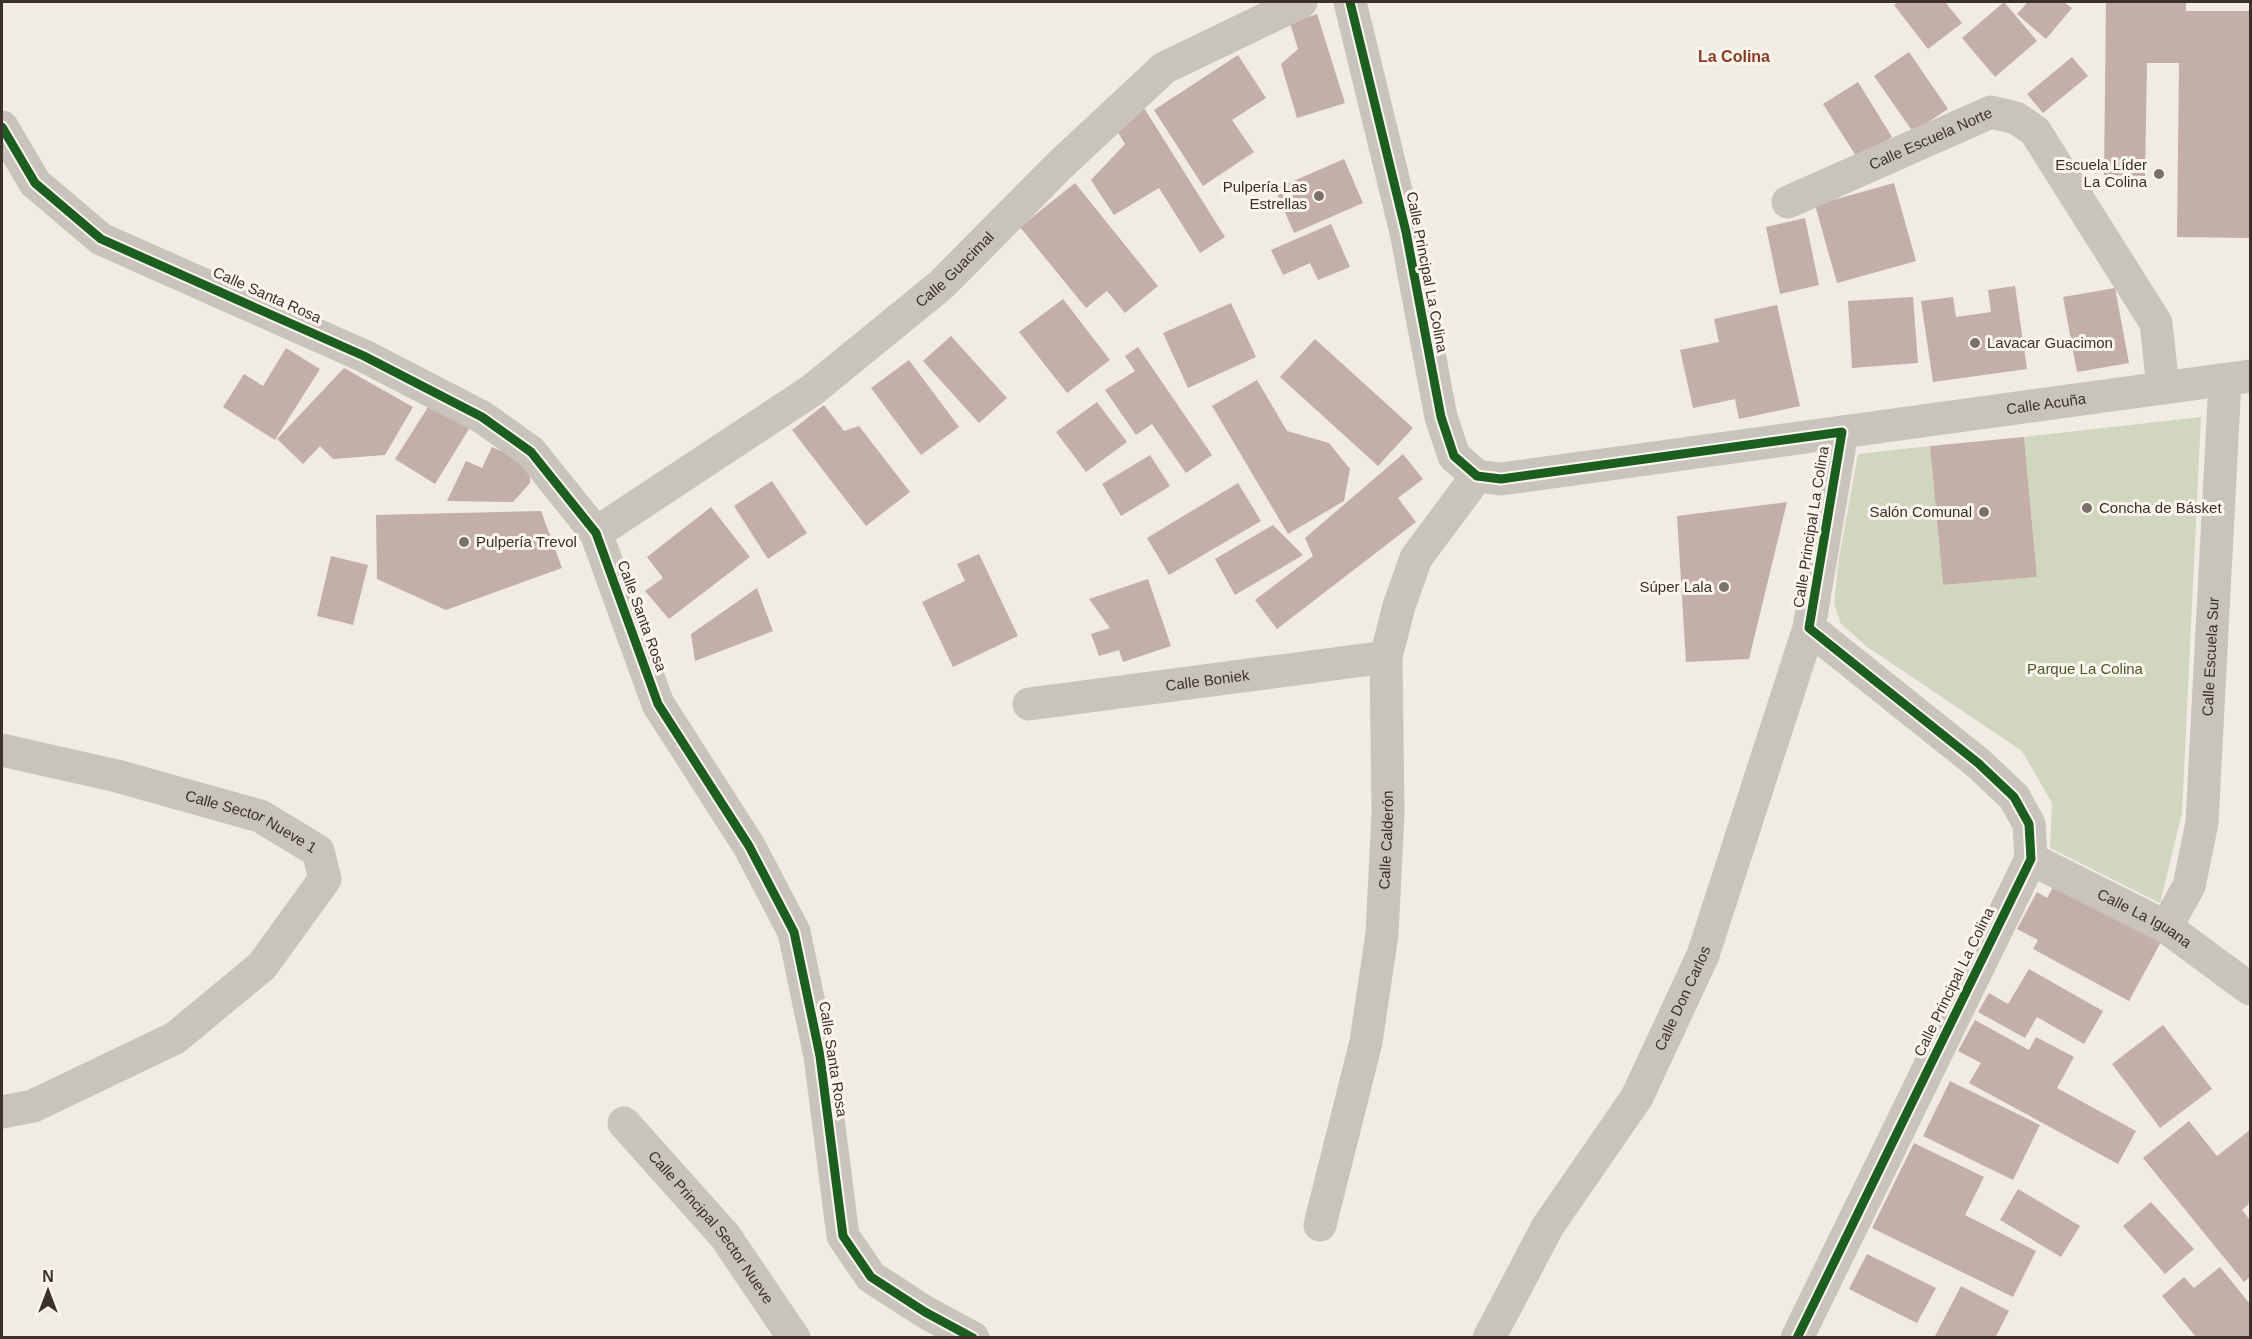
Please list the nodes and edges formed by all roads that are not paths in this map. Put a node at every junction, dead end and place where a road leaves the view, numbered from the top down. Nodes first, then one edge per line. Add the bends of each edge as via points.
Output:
1 (1302, 2) edge
2 (1350, 2) edge
3 (2, 127) edge
4 (1788, 202) dead end
5 (2238, 378) edge
6 (2163, 388) junction
7 (1842, 432) junction
8 (1477, 476) junction
9 (596, 533) junction
10 (1809, 628) junction
11 (1386, 657) junction
12 (1029, 704) dead end
13 (2, 750) edge
14 (2031, 859) junction
15 (2166, 927) junction
16 (2250, 989) edge
17 (2, 1112) edge
18 (624, 1123) dead end
19 (1320, 1224) dead end
20 (794, 1338) edge
21 (973, 1338) edge
22 (1489, 1338) edge
23 (1797, 1338) edge

1 - 9 street, Calle Guacimal via 1164,68 1060,165 941,285 810,391
2 - 8 street, Calle Principal La Colina via 1406,231 1440,417 1454,456
3 - 9 street, Calle Santa Rosa via 35,183 101,239 364,356 482,417 531,452
4 - 6 street, Calle Escuela Norte via 1991,112 2016,118 2035,131 2156,323
5 - 6 street, Calle Acuña
5 - 15 street, Calle Escuela Sur via 2202,823 2189,886
6 - 7 street, Calle Acuña
7 - 8 street, Calle Principal La Colina via 1502,478
7 - 10 street, Calle Principal La Colina
8 - 11 street, Calle Calderón via 1416,558 1398,606
9 - 21 street, Calle Santa Rosa via 658,704 749,846 794,932 820,1056 843,1236 871,1277
10 - 14 street, Calle Principal La Colina via 1978,763 2014,797 2029,824
10 - 22 street, Calle Don Carlos via 1703,955 1637,1097 1548,1226
11 - 12 street, Calle Boniek
11 - 19 street, Calle Calderón via 1388,814 1382,934 1366,1042
13 - 17 street, Calle Sector Nueve 1 via 117,776 260,816 318,851 325,879 262,966 175,1038 33,1106
14 - 15 street, Calle La Iguana
14 - 23 street, Calle Principal La Colina
15 - 16 street, Calle La Iguana
18 - 20 street, Calle Principal Sector Nueve via 725,1236

